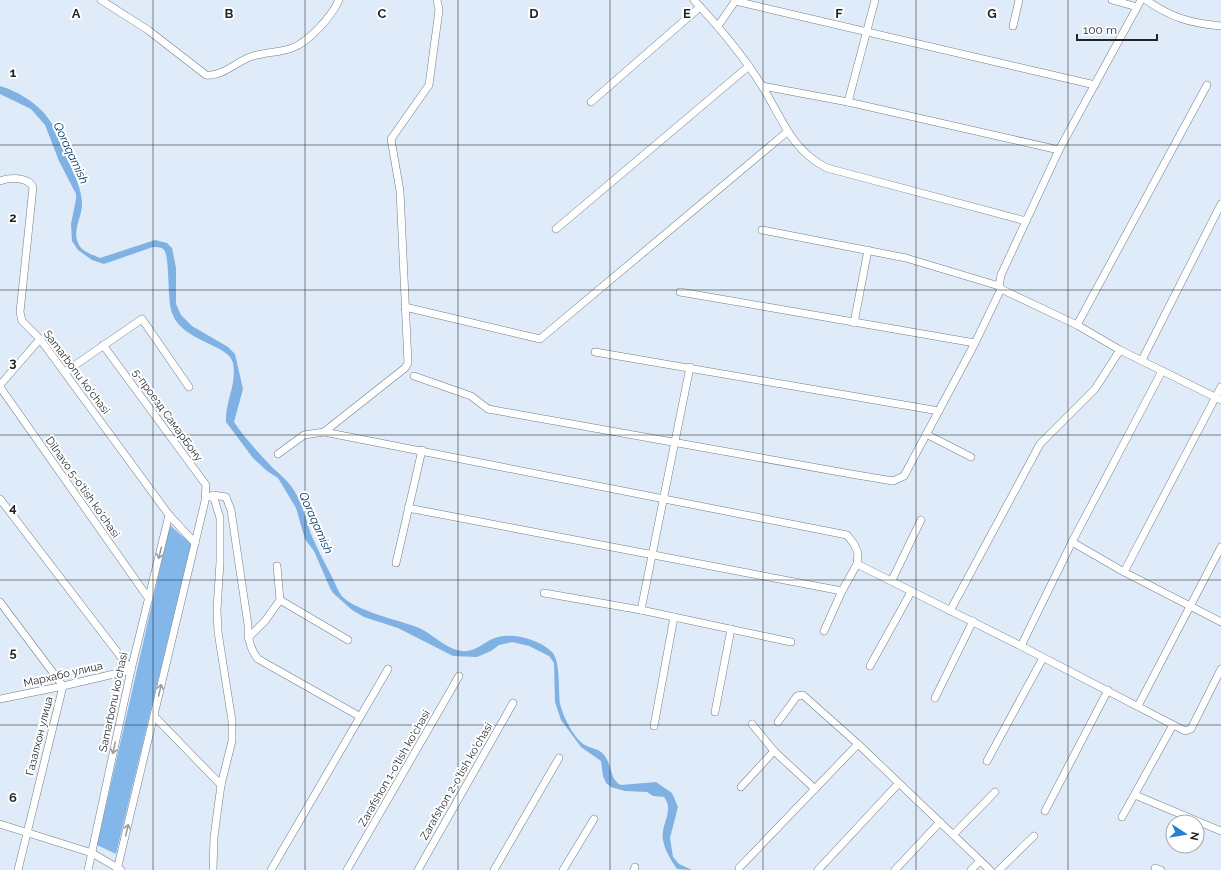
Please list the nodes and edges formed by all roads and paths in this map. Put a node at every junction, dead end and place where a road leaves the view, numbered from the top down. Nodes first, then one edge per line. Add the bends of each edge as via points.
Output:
1 (101, 0) edge
2 (339, 0) edge
3 (437, 0) edge
4 (694, 0) edge
5 (736, 0) edge
6 (875, 0) edge
7 (1019, 0) edge
8 (1112, 0) edge
9 (1141, 0) edge
10 (1146, 0) edge
11 (700, 7) junction
12 (1137, 7) junction
13 (718, 26) junction
14 (1013, 26) dead end
15 (1221, 26) edge
16 (867, 32) junction
17 (749, 66) junction
18 (1207, 85) dead end
19 (762, 86) junction
20 (1094, 86) junction
21 (591, 102) dead end
22 (848, 102) junction
23 (787, 132) junction
24 (1059, 150) junction
25 (0, 181) edge
26 (1221, 204) edge
27 (1026, 221) junction
28 (556, 229) dead end
29 (762, 230) dead end
30 (868, 250) junction
31 (1000, 287) junction
32 (680, 292) dead end
33 (405, 307) junction
34 (854, 323) junction
35 (1077, 325) junction
36 (40, 339) junction
37 (976, 343) junction
38 (103, 345) junction
39 (1120, 350) junction
40 (595, 352) dead end
41 (1142, 360) junction
42 (690, 367) junction
43 (1162, 371) junction
44 (65, 372) junction
45 (414, 376) dead end
46 (0, 386) edge
47 (189, 387) dead end
48 (1221, 387) edge
49 (1218, 398) edge
50 (939, 411) junction
51 (324, 432) junction
52 (926, 434) junction
53 (676, 442) junction
54 (422, 450) junction
55 (278, 454) dead end
56 (971, 457) dead end
57 (213, 495) junction
58 (663, 498) junction
59 (0, 499) edge
60 (205, 501) junction
61 (408, 508) junction
62 (169, 515) junction
63 (921, 520) dead end
64 (1072, 542) junction
65 (195, 543) junction
66 (1221, 547) edge
67 (652, 554) junction
68 (396, 563) dead end
69 (857, 564) junction
70 (277, 566) dead end
71 (1124, 572) junction
72 (892, 580) junction
73 (842, 591) junction
74 (910, 592) junction
75 (544, 593) dead end
76 (149, 599) junction
77 (280, 600) junction
78 (0, 602) edge
79 (1190, 604) junction
80 (641, 610) junction
81 (950, 611) junction
82 (674, 617) junction
83 (973, 621) junction
84 (1221, 622) edge
85 (731, 629) junction
86 (824, 631) dead end
87 (248, 638) junction
88 (348, 640) dead end
89 (791, 642) dead end
90 (1021, 646) junction
91 (1043, 658) junction
92 (870, 666) dead end
93 (388, 669) dead end
94 (1221, 669) edge
95 (131, 670) junction
96 (459, 676) dead end
97 (63, 686) junction
98 (1108, 690) junction
99 (935, 698) dead end
100 (0, 699) edge
101 (514, 703) dead end
102 (1138, 706) junction
103 (715, 712) dead end
104 (154, 716) junction
105 (359, 716) junction
106 (778, 722) dead end
107 (752, 724) dead end
108 (1173, 725) junction
109 (654, 726) dead end
110 (858, 744) junction
111 (774, 751) junction
112 (559, 758) dead end
113 (987, 761) dead end
114 (899, 783) junction
115 (220, 785) junction
116 (741, 787) dead end
117 (815, 789) junction
118 (995, 792) dead end
119 (1135, 795) junction
120 (1045, 810) dead end
121 (1122, 817) dead end
122 (594, 818) dead end
123 (940, 822) junction
124 (0, 824) edge
125 (1221, 831) edge
126 (26, 832) junction
127 (953, 834) junction
128 (1034, 836) dead end
129 (92, 853) junction
130 (980, 861) junction
131 (739, 868) dead end
132 (119, 869) edge
133 (18, 870) edge
134 (88, 870) edge
135 (213, 870) edge
136 (271, 870) edge
137 (347, 870) edge
138 (418, 870) edge
139 (494, 870) edge
140 (564, 870) edge
141 (818, 870) edge
142 (895, 870) edge
143 (971, 870) edge
144 (990, 870) edge
145 (999, 870) edge

1 - 2 street via 148,30 206,75 213,76 251,56 293,48 303,42 323,23
3 - 33 street via 439,10 429,85 391,140 400,191
4 - 11 street
5 - 13 street
5 - 16 street
6 - 16 street
7 - 14 street
8 - 12 street
9 - 12 street
10 - 15 street via 1163,11 1194,23
11 - 13 street
11 - 21 street
12 - 20 street
13 - 17 street
16 - 20 street
16 - 22 street
17 - 19 street
17 - 28 street
18 - 35 street
19 - 22 street
19 - 23 street
20 - 24 street
22 - 24 street
23 - 27 street via 813,161 827,168
23 - 33 street via 540,339
24 - 27 street
25 - 36 street, Samarbonu ko'chasi via 10,178 27,181 34,193 20,312 22,321
26 - 41 street
27 - 31 street via 1001,275
29 - 30 street
30 - 31 street via 906,258
30 - 34 street
31 - 35 street
31 - 37 street
32 - 34 street
33 - 51 street via 408,363 405,368
34 - 37 street
35 - 39 street
36 - 44 street, Samarbonu ko'chasi
36 - 46 street
37 - 50 street
38 - 44 street
38 - 47 street via 142,319
38 - 60 street, 5-проезд СамарБону via 206,484
39 - 41 street
39 - 81 street via 1095,389 1040,444
40 - 42 street
41 - 43 street
42 - 50 street
42 - 53 street
43 - 49 street
43 - 64 street
44 - 62 street, Samarbonu ko'chasi
45 - 53 street via 471,396 488,409
46 - 76 street, Dilnavo 5-o'tish ko'chasi
48 - 49 street
49 - 71 street
50 - 52 street
51 - 54 street
51 - 55 street via 304,435
52 - 53 street via 904,476 892,481
52 - 56 street
53 - 58 street
54 - 58 street
54 - 61 street
57 - 60 street
57 - 87 street via 226,497 231,510
57 - 115 street via 220,518 218,632 232,721 232,741
58 - 67 street
58 - 69 street via 847,535 858,553
59 - 95 street
60 - 65 street
61 - 67 street
61 - 68 street
62 - 65 street, Samarbonu ko'chasi
62 -> 76 street, Samarbonu ko'chasi
63 - 72 street
64 - 71 street
64 - 90 street
104 -> 65 street
66 - 79 street
67 - 73 street
67 - 80 street
69 - 72 street
69 - 73 street
70 - 77 street
71 - 79 street
72 - 74 street
73 - 86 street
74 - 81 street
74 - 92 street
75 - 80 street
76 - 95 street, Samarbonu ko'chasi
77 - 87 street via 265,621
77 - 88 street
78 - 97 street, Газалхон улица
79 - 84 street
79 - 102 street
80 - 82 street
81 - 83 street
82 - 85 street
82 - 109 street
83 - 90 street
83 - 99 street
85 - 89 street
85 - 103 street
87 - 105 street via 252,652 258,659
90 - 91 street
91 - 98 street
91 - 113 street
93 - 105 street
94 - 108 street via 1191,729 1185,731
95 - 97 street, Мархабо улица
95 -> 129 street, Samarbonu ko'chasi
96 - 137 street, Zarafshon 1-o'tish ko'chasi
97 - 100 street, Мархабо улица
97 - 126 street, Газалхон улица
98 - 102 street
98 - 120 street
101 - 138 street, Zarafshon 2-o'tish ko'chasi
102 - 108 street
104 - 115 street
132 -> 104 street
105 - 136 street
106 - 110 street via 797,696 803,695
107 - 111 street
108 - 119 street
110 - 114 street
110 - 117 street
111 - 116 street
111 - 117 street
112 - 139 street
114 - 123 street
114 - 141 street
115 - 135 street
117 - 131 street
118 - 127 street
119 - 121 street
119 - 125 street
122 - 140 street
123 - 127 street
123 - 142 street
124 - 126 street
126 - 129 street
126 - 133 street, Газалхон улица
127 - 130 street
128 - 145 street
129 - 132 street
129 - 134 street, Samarbonu ko'chasi
130 - 143 street
130 - 144 street

